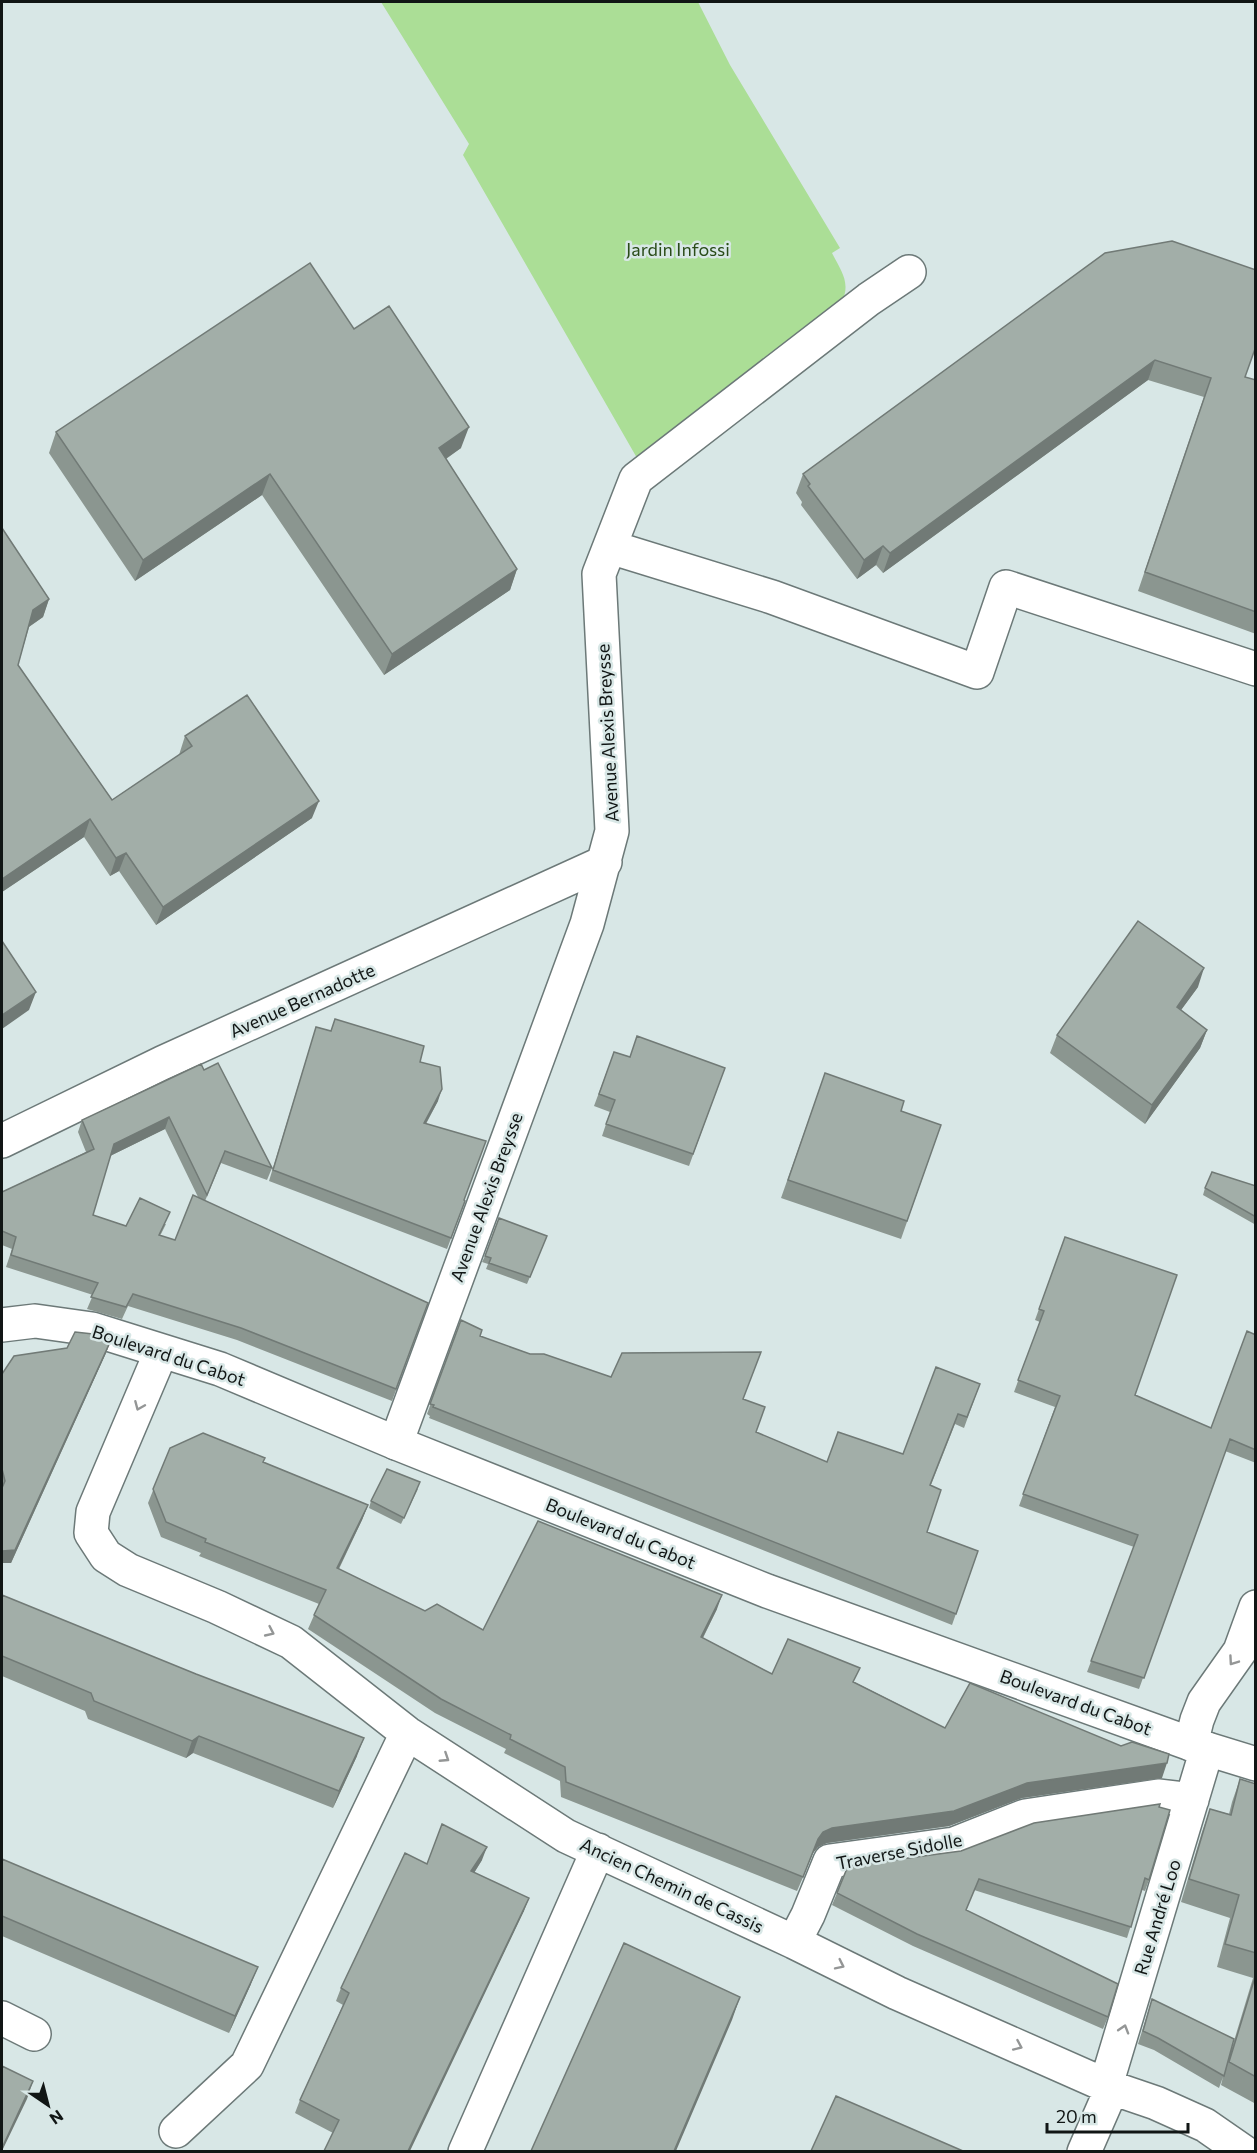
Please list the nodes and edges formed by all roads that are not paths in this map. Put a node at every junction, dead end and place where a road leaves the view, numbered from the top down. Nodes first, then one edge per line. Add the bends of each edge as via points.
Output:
1 (909, 272) dead end
2 (610, 547) junction
3 (1256, 669) edge
4 (605, 862) junction
5 (2, 1141) edge
6 (2, 1304) edge
7 (35, 1321) junction
8 (2, 1325) edge
9 (161, 1352) junction
10 (396, 1443) junction
11 (1256, 1607) edge
12 (407, 1733) junction
13 (1199, 1746) junction
14 (1256, 1764) edge
15 (1192, 1800) junction
16 (598, 1850) junction
17 (794, 1942) junction
18 (2, 2018) edge
19 (34, 2034) dead end
20 (1109, 2086) junction
21 (176, 2131) dead end
22 (465, 2151) edge
23 (1084, 2151) edge
24 (1244, 2151) edge

1 - 2 street, Avenue Alexis Breysse via 636,479
2 - 3 street via 772,597 977,672 1006,587
2 - 4 street, Avenue Alexis Breysse via 599,574 612,831
4 - 5 street, Avenue Bernadotte
4 - 10 street, Avenue Alexis Breysse via 587,924
6 - 7 street, Boulevard du Cabot
7 - 8 street, Boulevard du Cabot
7 - 9 street, Boulevard du Cabot via 92,1329
9 - 10 street, Boulevard du Cabot via 236,1375
9 -> 12 street, Ancien Chemin de Cassis via 93,1512 91,1533 106,1556 128,1570 291,1642
10 - 13 street, Boulevard du Cabot via 767,1591
11 -> 13 street, Rue André Loo via 1240,1652 1204,1702 1197,1720
12 -> 16 street, Ancien Chemin de Cassis via 566,1836
12 - 21 street via 247,2065
13 - 14 street, Boulevard du Cabot
13 - 15 street, Rue André Loo
15 - 17 street, Traverse Sidolle via 1158,1796 1025,1816 954,1844 830,1861
20 -> 15 street, Rue André Loo
16 - 17 street, Ancien Chemin de Cassis
16 - 22 street
17 -> 20 street, Ancien Chemin de Cassis via 897,1993
18 - 19 street
20 - 23 street, Rue André Loo
20 - 24 street, Ancien Chemin de Cassis via 1205,2125

